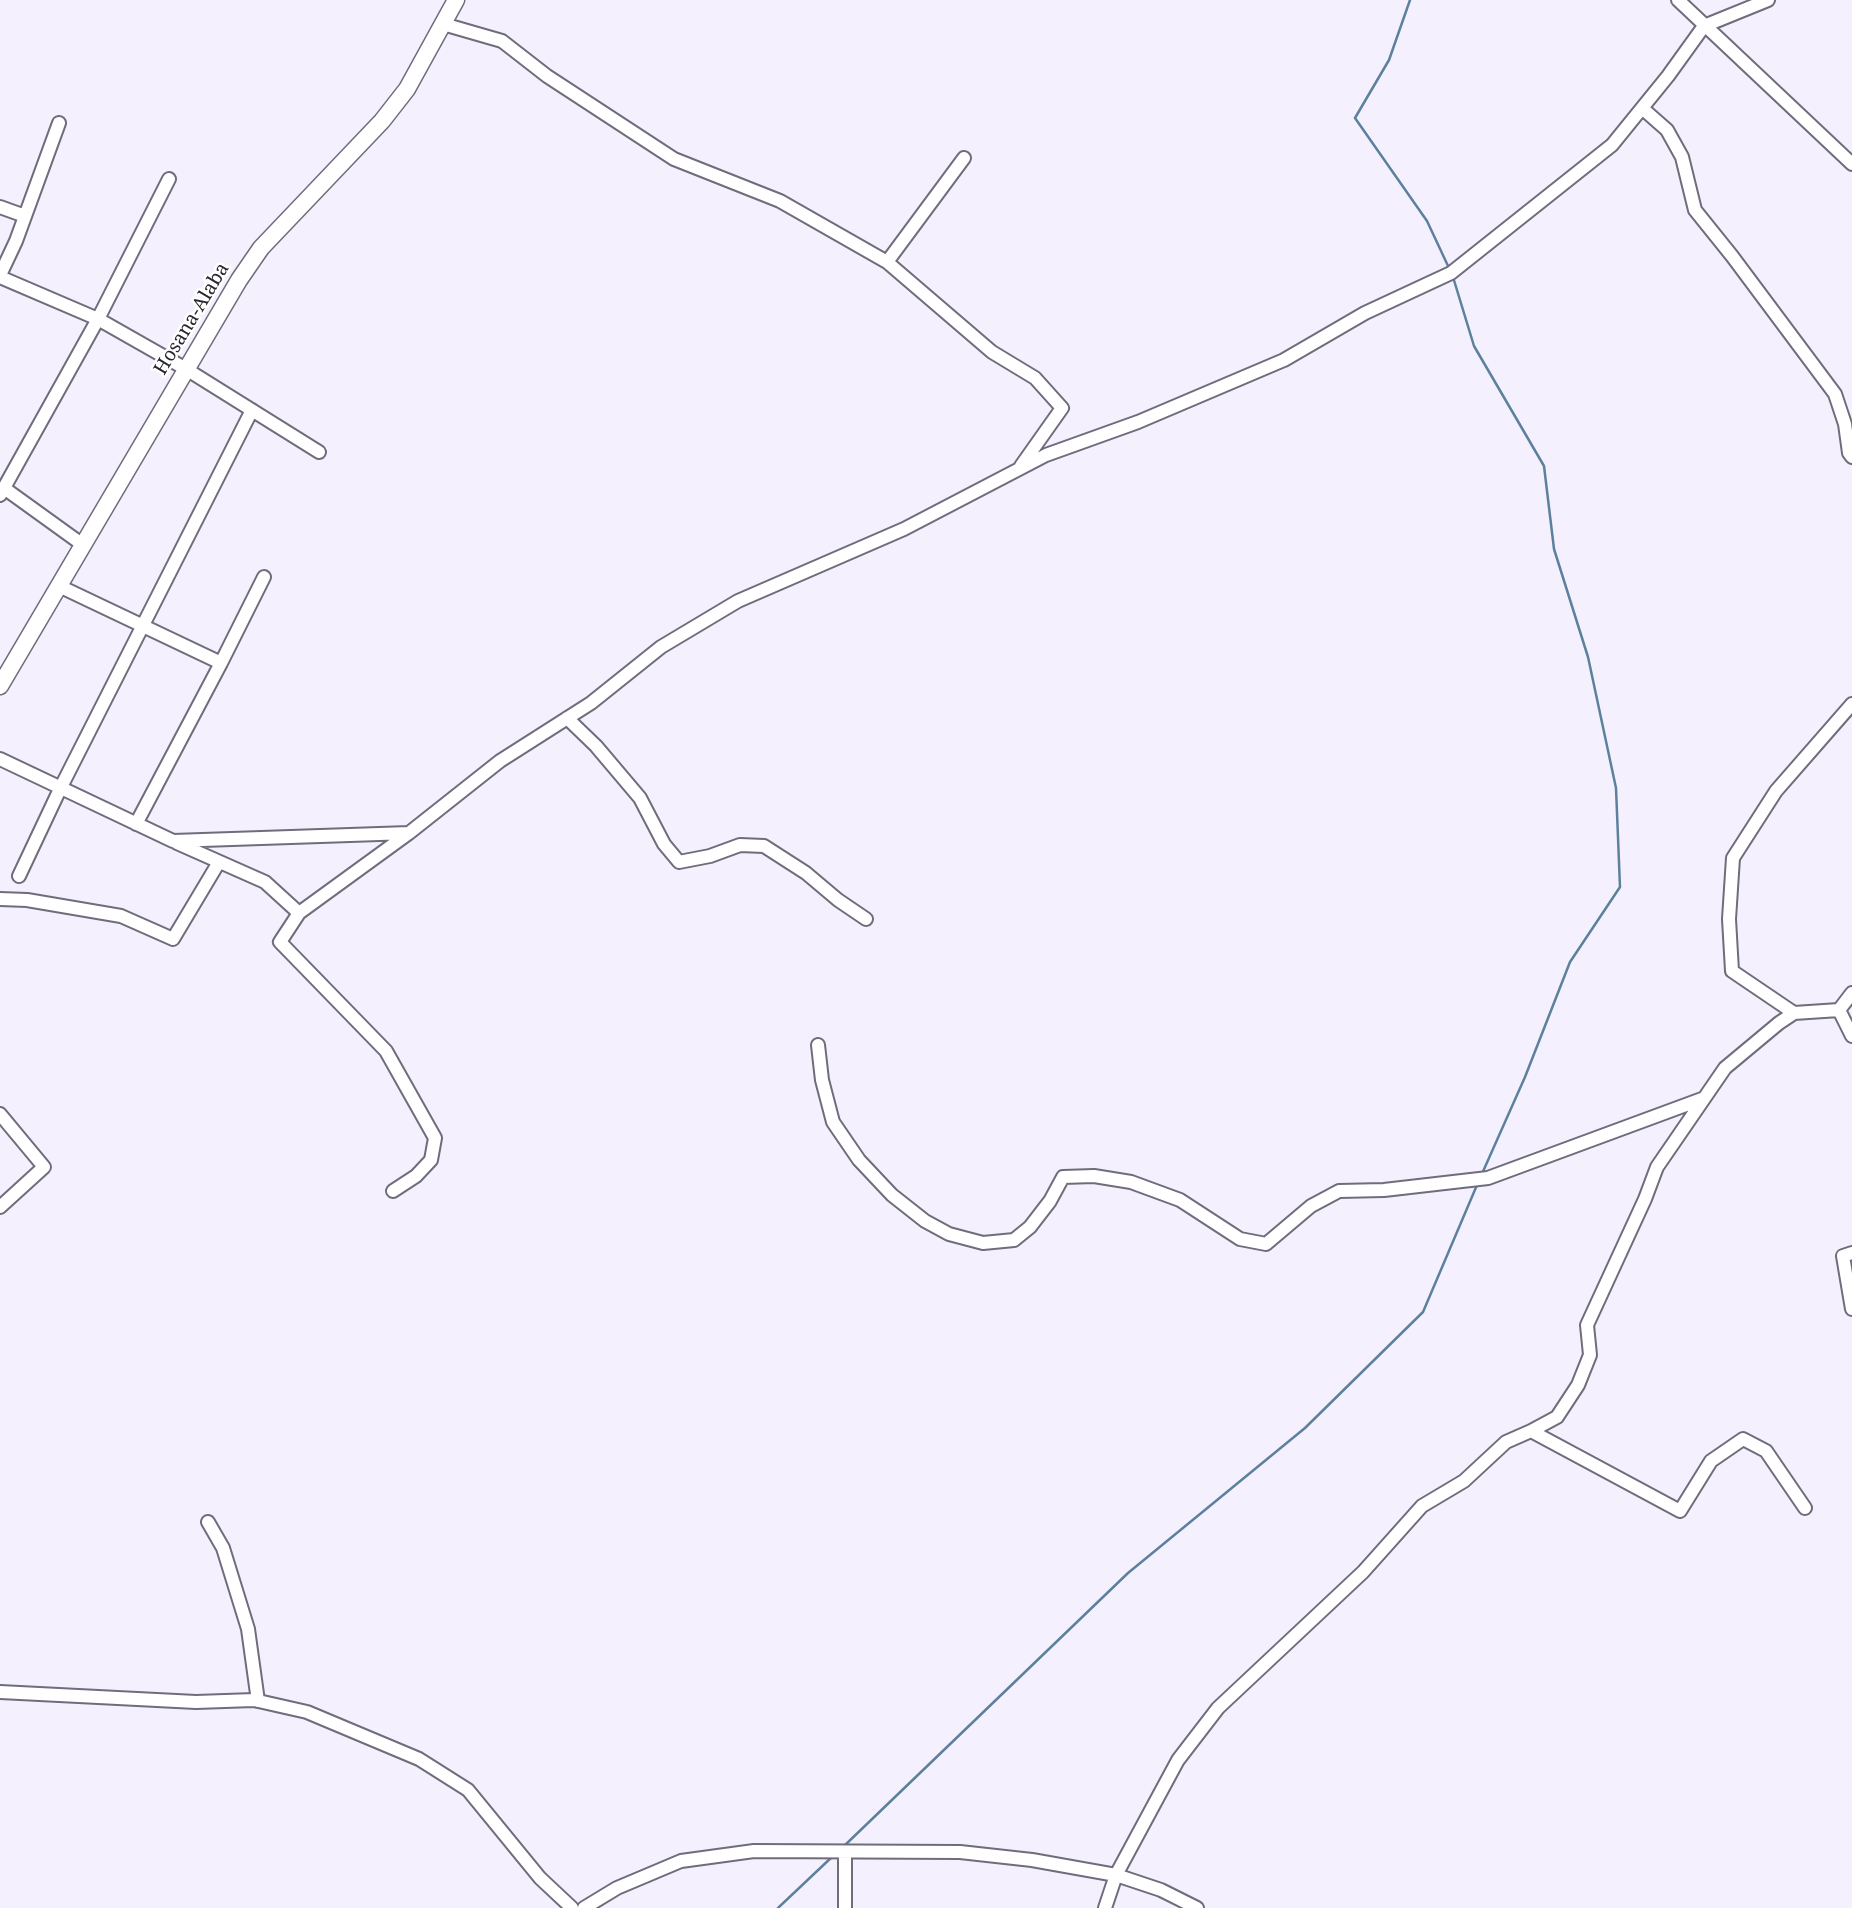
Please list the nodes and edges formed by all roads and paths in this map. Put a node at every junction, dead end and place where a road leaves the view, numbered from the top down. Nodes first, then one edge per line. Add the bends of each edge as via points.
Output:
1 (456, 0) edge
2 (1678, 0) edge
3 (1768, 0) edge
4 (443, 24) junction
5 (1703, 26) junction
6 (1642, 108) junction
7 (59, 123) dead end
8 (964, 158) dead end
9 (1852, 164) edge
10 (169, 179) dead end
11 (0, 207) edge
12 (25, 216) junction
13 (887, 262) junction
14 (0, 276) edge
15 (98, 319) junction
16 (186, 369) junction
17 (252, 410) junction
18 (319, 452) dead end
19 (1852, 457) edge
20 (1018, 470) junction
21 (2, 491) edge
22 (83, 545) junction
23 (264, 577) dead end
24 (59, 586) junction
25 (142, 626) junction
26 (220, 663) junction
27 (0, 686) edge
28 (1852, 704) edge
29 (567, 718) junction
30 (0, 759) edge
31 (60, 789) junction
32 (136, 824) junction
33 (409, 832) junction
34 (173, 841) junction
35 (219, 862) junction
36 (19, 876) dead end
37 (0, 899) edge
38 (299, 913) junction
39 (866, 919) dead end
40 (1852, 993) edge
41 (1839, 1010) junction
42 (1794, 1013) junction
43 (1852, 1036) edge
44 (818, 1045) dead end
45 (1703, 1099) junction
46 (0, 1114) edge
47 (393, 1191) dead end
48 (0, 1207) edge
49 (1852, 1252) edge
50 (1852, 1309) edge
51 (1531, 1432) junction
52 (1805, 1508) dead end
53 (208, 1522) dead end
54 (0, 1692) edge
55 (258, 1701) junction
56 (845, 1852) junction
57 (1116, 1875) junction
58 (572, 1908) edge
59 (584, 1908) edge
60 (845, 1908) edge
61 (1105, 1908) edge
62 (1197, 1908) edge

1 - 4 main road, Hosana-Alaba
2 - 5 street
3 - 5 street
4 - 13 street via 502,41 674,159 780,201
4 - 16 main road, Hosana-Alaba via 407,89 382,121 261,248
5 - 6 street
5 - 9 street
6 - 19 street via 1667,130 1682,157 1695,211 1835,394
6 - 20 street via 1612,145 1451,273 1364,313 1284,360
7 - 12 street
8 - 13 street
10 - 15 street
11 - 12 street
12 - 14 street
13 - 20 street via 992,352 1035,378 1062,408
14 - 15 street
15 - 16 street
15 - 21 street
16 - 17 street
16 - 22 main road, Hosana-Alaba
17 - 18 street
17 - 25 street
20 - 29 street via 904,529 738,600 661,647
21 - 22 street
22 - 24 main road, Hosana-Alaba
23 - 26 street
24 - 25 street
24 - 27 main road, Hosana-Alaba
25 - 26 street
25 - 31 street
26 - 32 street
28 - 42 street via 1776,791 1733,858 1732,971
29 - 33 street via 500,761
29 - 39 street via 640,798 679,862 740,845 764,846
30 - 31 street
31 - 32 street
31 - 36 street
32 - 34 street
33 - 34 street
33 - 38 street
34 - 35 street
35 - 37 street via 173,939 121,916
35 - 38 street via 265,882
38 - 47 street via 281,942 386,1051 435,1138 431,1160
40 - 41 street
41 - 42 street
41 - 43 street
42 - 45 street via 1725,1068
44 - 45 street via 833,1122 859,1160 925,1221 949,1234 983,1243 1014,1240 1022,1234 1063,1177 1094,1177 1131,1182 1180,1200 1240,1239 1266,1244 1311,1206 1339,1191 1488,1178
45 - 51 street via 1657,1167 1605,1283 1587,1325 1590,1354 1578,1385 1557,1417
46 - 48 street via 44,1167
49 - 50 street via 1843,1256
51 - 52 street via 1679,1511 1712,1461 1743,1439 1766,1451
51 - 57 street via 1506,1442 1464,1481 1422,1506 1363,1572 1218,1708 1178,1760
53 - 55 street via 223,1548 248,1629
54 - 55 street via 172,1702
55 - 58 street via 296,1708 357,1731 419,1759 468,1790
56 - 57 street via 960,1852
56 - 59 street via 754,1851 681,1861 617,1888
56 - 60 street
57 - 61 street
57 - 62 street

